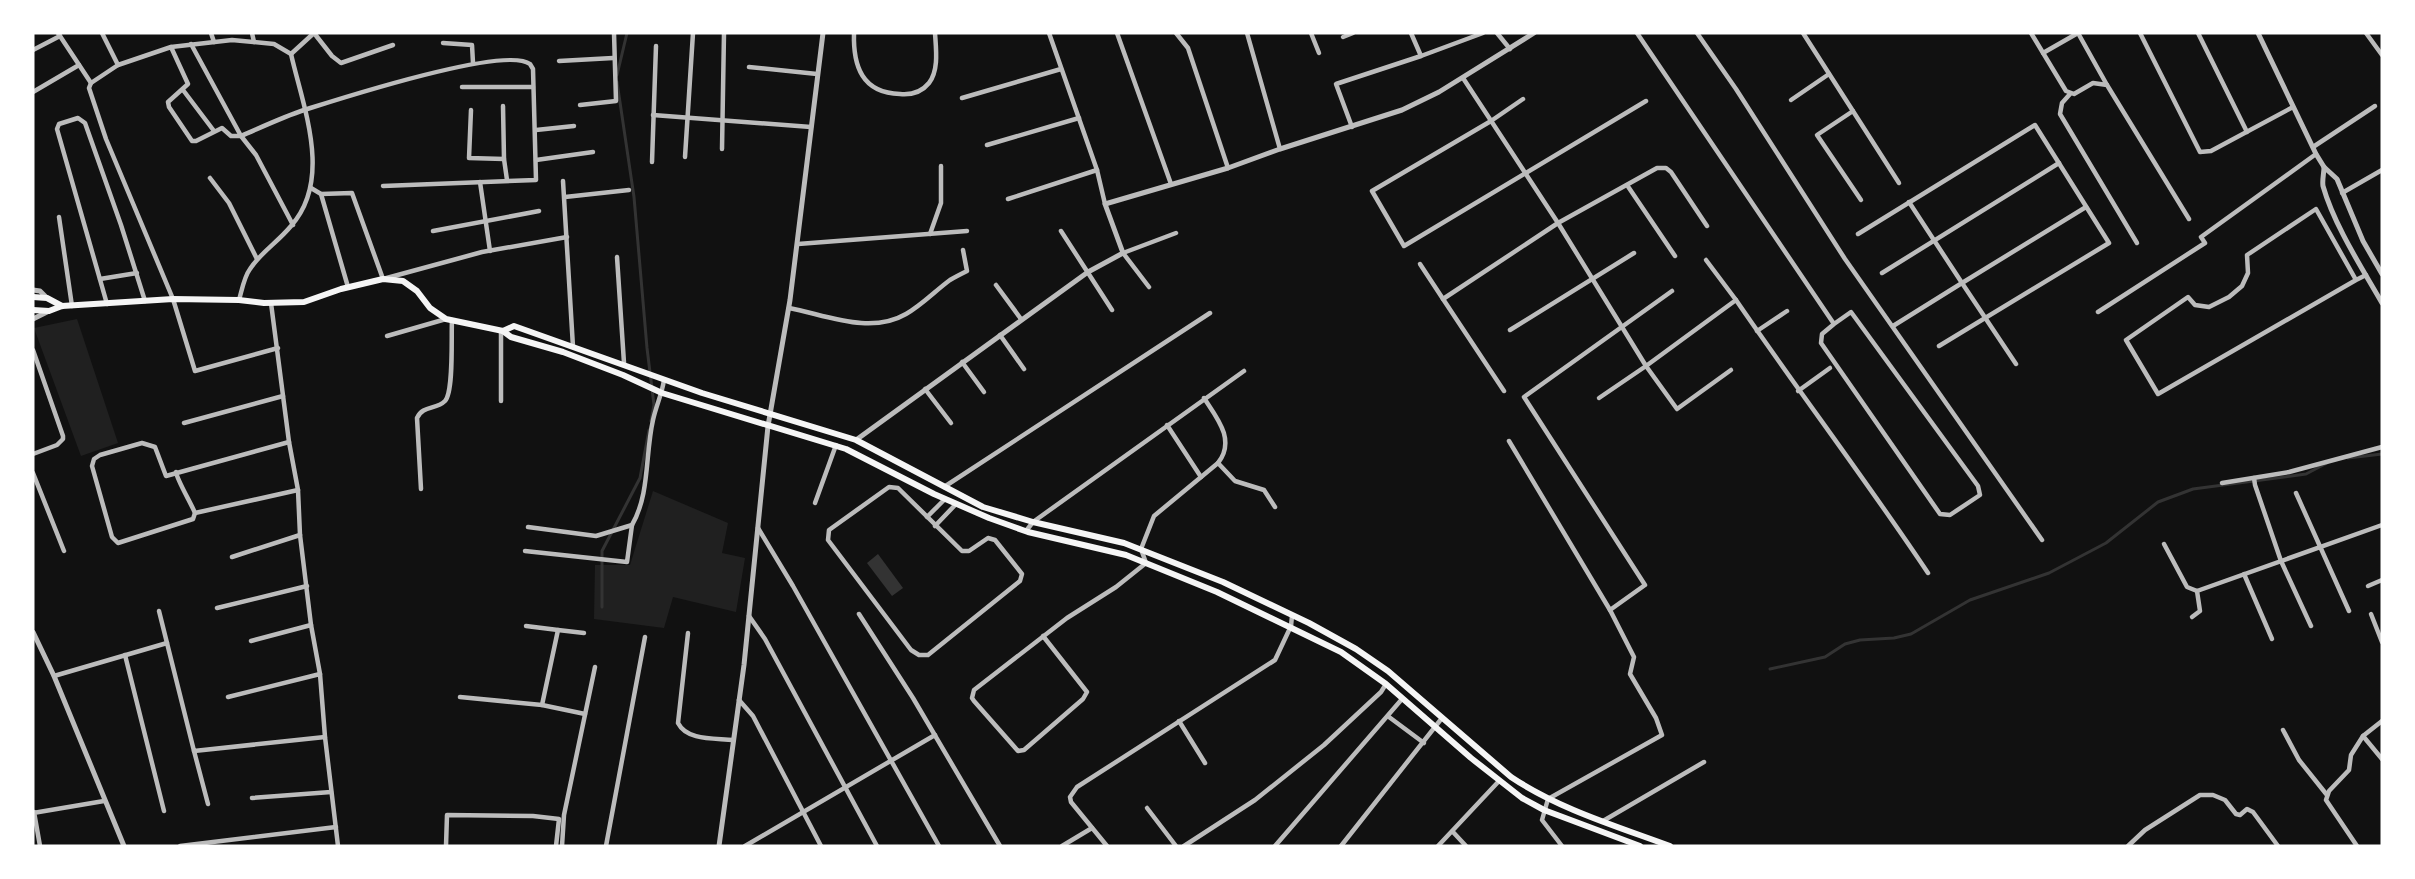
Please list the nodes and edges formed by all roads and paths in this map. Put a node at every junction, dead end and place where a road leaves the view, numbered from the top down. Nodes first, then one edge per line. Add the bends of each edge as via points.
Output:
1 (102, 33) edge
2 (211, 33) edge
3 (252, 33) edge
4 (314, 33) edge
5 (614, 33) edge
6 (693, 33) edge
7 (724, 33) edge
8 (823, 33) edge
9 (854, 33) edge
10 (935, 33) edge
11 (1049, 33) edge
12 (1117, 33) edge
13 (1176, 33) edge
14 (1247, 33) edge
15 (1311, 33) edge
16 (1353, 33) edge
17 (1411, 33) edge
18 (1483, 33) edge
19 (1497, 33) edge
20 (1534, 33) edge
21 (1637, 33) edge
22 (1697, 33) edge
23 (1803, 33) edge
24 (2031, 33) edge
25 (2078, 33) edge
26 (2140, 33) edge
27 (2198, 33) edge
28 (2258, 33) edge
29 (2366, 33) edge
30 (59, 34) edge
31 (1343, 37) dead end
32 (214, 42) junction
33 (254, 42) junction
34 (443, 43) dead end
35 (191, 44) junction
36 (393, 45) dead end
37 (656, 46) dead end
38 (171, 47) junction
39 (1510, 49) junction
40 (33, 50) edge
41 (2043, 53) junction
42 (291, 54) junction
43 (1318, 54) dead end
44 (2382, 55) edge
45 (1421, 57) junction
46 (614, 58) junction
47 (560, 61) dead end
48 (473, 63) junction
49 (79, 65) junction
50 (118, 65) junction
51 (748, 67) dead end
52 (1061, 69) junction
53 (818, 74) junction
54 (1829, 74) junction
55 (1462, 78) junction
56 (91, 83) junction
57 (2107, 85) junction
58 (462, 87) dead end
59 (533, 87) junction
60 (183, 90) junction
61 (33, 92) edge
62 (2070, 94) junction
63 (962, 98) dead end
64 (1523, 99) dead end
65 (1791, 100) dead end
66 (1646, 101) dead end
67 (580, 105) dead end
68 (503, 106) dead end
69 (2375, 106) dead end
70 (2294, 107) junction
71 (303, 110) junction
72 (471, 110) dead end
73 (1853, 111) junction
74 (653, 115) junction
75 (688, 118) junction
76 (1079, 118) junction
77 (722, 120) junction
78 (1491, 121) junction
79 (574, 126) dead end
80 (811, 127) junction
81 (1352, 127) junction
82 (536, 130) junction
83 (214, 131) junction
84 (2247, 132) junction
85 (241, 136) junction
86 (987, 145) dead end
87 (2313, 147) junction
88 (722, 149) dead end
89 (1280, 149) junction
90 (593, 152) dead end
91 (2316, 154) junction
92 (685, 157) dead end
93 (504, 159) junction
94 (536, 160) junction
95 (652, 162) dead end
96 (2059, 163) junction
97 (941, 166) dead end
98 (2324, 167) junction
99 (1228, 168) junction
100 (1097, 170) junction
101 (2382, 170) edge
102 (1526, 175) junction
103 (210, 178) dead end
104 (507, 180) junction
105 (563, 181) dead end
106 (480, 182) junction
107 (1899, 183) dead end
108 (1171, 184) junction
109 (1627, 184) junction
110 (383, 186) dead end
111 (311, 188) junction
112 (629, 190) dead end
113 (2343, 193) junction
114 (321, 194) junction
115 (565, 197) junction
116 (1008, 199) dead end
117 (1861, 200) dead end
118 (1909, 202) junction
119 (2330, 202) junction
120 (1105, 204) junction
121 (2086, 207) junction
122 (2316, 208) junction
123 (539, 211) dead end
124 (59, 218) dead end
125 (2189, 219) dead end
126 (485, 222) junction
127 (1558, 223) junction
128 (293, 225) junction
129 (1707, 226) dead end
130 (433, 231) dead end
131 (967, 231) dead end
132 (1061, 231) dead end
133 (1176, 233) dead end
134 (930, 234) junction
135 (1858, 234) dead end
136 (567, 237) junction
137 (1935, 240) junction
138 (2137, 243) dead end
139 (798, 244) junction
140 (963, 250) dead end
141 (490, 251) junction
142 (1123, 253) junction
143 (1634, 253) dead end
144 (1675, 256) dead end
145 (617, 257) dead end
146 (257, 259) junction
147 (1706, 260) dead end
148 (1420, 264) dead end
149 (1088, 272) junction
150 (137, 273) junction
151 (1882, 273) dead end
152 (2382, 274) edge
153 (2366, 275) junction
154 (100, 279) junction
155 (383, 279) junction
156 (1592, 279) junction
157 (2356, 280) junction
158 (1962, 283) junction
159 (996, 285) dead end
160 (348, 287) junction
161 (1149, 287) dead end
162 (33, 290) edge
163 (1672, 291) dead end
164 (33, 297) edge
165 (47, 298) junction
166 (1443, 298) junction
167 (173, 299) junction
168 (239, 300) junction
169 (1736, 300) junction
170 (145, 301) junction
171 (272, 303) junction
172 (2382, 303) edge
173 (107, 304) junction
174 (62, 306) junction
175 (72, 306) junction
176 (789, 308) junction
177 (33, 310) edge
178 (1112, 310) dead end
179 (49, 311) junction
180 (1786, 311) dead end
181 (2098, 312) dead end
182 (1210, 313) dead end
183 (1986, 317) junction
184 (33, 319) edge
185 (449, 319) junction
186 (1021, 319) junction
187 (1834, 324) junction
188 (1623, 327) junction
189 (1893, 327) junction
190 (1510, 330) dead end
191 (502, 331) junction
192 (1757, 332) junction
193 (1000, 335) junction
194 (387, 336) dead end
195 (573, 346) junction
196 (1939, 346) dead end
197 (278, 348) junction
198 (33, 350) edge
199 (962, 362) junction
200 (624, 363) junction
201 (2016, 364) dead end
202 (1646, 366) junction
203 (1830, 368) dead end
204 (1024, 369) dead end
205 (1731, 369) dead end
206 (1244, 371) dead end
207 (664, 380) junction
208 (926, 389) junction
209 (1504, 391) dead end
210 (1798, 391) junction
211 (984, 392) dead end
212 (663, 393) junction
213 (283, 396) junction
214 (1204, 398) junction
215 (1599, 398) dead end
216 (501, 401) dead end
217 (771, 412) junction
218 (184, 423) dead end
219 (951, 423) dead end
220 (1167, 425) junction
221 (768, 426) junction
222 (856, 440) junction
223 (1509, 441) dead end
224 (289, 442) junction
225 (836, 445) junction
226 (2382, 447) edge
227 (33, 454) edge
228 (1218, 463) junction
229 (176, 472) junction
230 (33, 473) edge
231 (1201, 477) junction
232 (2255, 481) junction
233 (2222, 483) dead end
234 (944, 487) junction
235 (421, 489) dead end
236 (298, 490) junction
237 (2296, 492) dead end
238 (945, 499) junction
239 (815, 503) dead end
240 (956, 504) junction
241 (1275, 507) dead end
242 (195, 513) junction
243 (927, 517) junction
244 (1033, 522) junction
245 (632, 525) junction
246 (2382, 525) edge
247 (935, 526) junction
248 (528, 528) dead end
249 (758, 528) junction
250 (1026, 531) junction
251 (300, 535) junction
252 (2042, 540) dead end
253 (2164, 544) dead end
254 (2321, 546) junction
255 (1141, 549) junction
256 (64, 551) dead end
257 (525, 552) dead end
258 (232, 557) dead end
259 (2281, 561) junction
260 (1146, 563) junction
261 (1928, 573) dead end
262 (2244, 574) junction
263 (2382, 580) edge
264 (307, 586) junction
265 (2368, 586) dead end
266 (2197, 591) junction
267 (217, 608) dead end
268 (1610, 610) junction
269 (159, 611) dead end
270 (2349, 611) dead end
271 (859, 614) dead end
272 (2371, 614) dead end
273 (749, 616) junction
274 (1292, 616) junction
275 (2192, 617) dead end
276 (311, 625) junction
277 (526, 626) dead end
278 (1291, 626) junction
279 (2311, 626) dead end
280 (558, 630) junction
281 (33, 632) edge
282 (584, 633) dead end
283 (688, 633) dead end
284 (1043, 636) junction
285 (645, 637) dead end
286 (2272, 639) dead end
287 (252, 641) dead end
288 (2382, 642) edge
289 (167, 643) junction
290 (125, 655) junction
291 (595, 667) dead end
292 (320, 674) junction
293 (54, 676) junction
294 (1386, 684) junction
295 (228, 697) dead end
296 (460, 697) dead end
297 (1402, 699) junction
298 (739, 700) junction
299 (542, 705) junction
300 (585, 714) junction
301 (1389, 717) junction
302 (1442, 718) junction
303 (1179, 721) junction
304 (2382, 721) edge
305 (1435, 727) junction
306 (2283, 729) dead end
307 (935, 735) junction
308 (2363, 736) junction
309 (325, 737) junction
310 (734, 740) junction
311 (1424, 743) junction
312 (194, 751) junction
313 (2382, 759) edge
314 (892, 762) junction
315 (1704, 762) dead end
316 (1205, 763) dead end
317 (1499, 781) junction
318 (846, 789) junction
319 (331, 792) junction
320 (2327, 795) junction
321 (252, 798) dead end
322 (1548, 799) junction
323 (104, 801) junction
324 (208, 804) dead end
325 (1147, 808) dead end
326 (1544, 810) junction
327 (164, 811) dead end
328 (33, 812) edge
329 (804, 813) junction
330 (1603, 821) junction
331 (336, 827) junction
332 (1092, 828) junction
333 (1454, 832) junction
334 (758, 839) junction
335 (40, 846) edge
336 (124, 846) edge
337 (180, 846) edge
338 (338, 846) edge
339 (446, 846) edge
340 (556, 846) edge
341 (562, 846) edge
342 (606, 846) edge
343 (719, 846) edge
344 (745, 846) edge
345 (762, 846) edge
346 (821, 846) edge
347 (877, 846) edge
348 (939, 846) edge
349 (1000, 846) edge
350 (1062, 846) edge
351 (1107, 846) edge
352 (1176, 846) edge
353 (1184, 846) edge
354 (1275, 846) edge
355 (1341, 846) edge
356 (1438, 846) edge
357 (1466, 846) edge
358 (1562, 846) edge
359 (1640, 846) edge
360 (1670, 846) edge
361 (2127, 846) edge
362 (2278, 846) edge
363 (2357, 846) edge

1 - 50 street
2 - 32 street
3 - 33 street
4 - 36 street via 341,63
4 - 42 street
5 - 46 street
6 - 75 street
7 - 77 street
8 - 53 street
9 - 10 street via 853,54 865,79 886,94 904,95 921,90 930,82 935,69
11 - 52 street
12 - 108 street
13 - 99 street via 1188,48
14 - 89 street
15 - 43 street
16 - 31 street
17 - 45 street
18 - 45 street
19 - 39 street
20 - 39 street
21 - 187 street
22 - 189 street
23 - 54 street
24 - 41 street
25 - 41 street
25 - 57 street
26 - 84 street via 2200,152 2211,151
27 - 84 street
28 - 70 street
29 - 44 street
30 - 40 street
30 - 49 street
32 - 33 street
32 - 35 street
33 - 42 street via 274,45
34 - 48 street via 472,45
35 - 38 street
35 - 85 street
37 - 74 street
38 - 50 street
38 - 60 street via 188,84
39 - 55 street
41 - 62 street
42 - 71 street
45 - 81 street via 1336,84
46 - 47 street
46 - 67 street via 616,101
48 - 59 street via 526,61 533,69
48 - 71 street
49 - 56 street
49 - 61 street
50 - 56 street
51 - 53 street
52 - 63 street
52 - 76 street
53 - 80 street
54 - 65 street
54 - 73 street
55 - 78 street
55 - 81 street via 1402,110
56 - 167 street via 106,138
57 - 62 street via 2093,83
57 - 125 street
58 - 59 street
59 - 82 street
60 - 83 street
60 - 83 street via 168,102 192,141
62 - 138 street via 2062,103 2060,114
64 - 78 street
66 - 102 street
68 - 93 street
69 - 87 street
70 - 84 street
70 - 87 street
71 - 85 street
71 - 111 street via 314,148
72 - 93 street via 469,158
73 - 107 street
73 - 117 street via 1817,135
74 - 75 street
74 - 95 street
75 - 77 street
75 - 92 street
76 - 86 street
76 - 100 street
77 - 80 street
77 - 88 street
78 - 102 street
78 - 102 street via 1372,191 1404,246
79 - 82 street
80 - 139 street
81 - 89 street
82 - 94 street
83 - 85 street via 222,128 231,136
85 - 128 street via 256,155
87 - 91 street
89 - 99 street
90 - 94 street
91 - 98 street
91 - 181 street via 2201,237 2205,243
93 - 104 street
94 - 104 street via 536,180
96 - 118 street via 2035,125
96 - 121 street
96 - 137 street
97 - 134 street via 941,203
98 - 113 street via 2337,179
98 - 119 street via 2322,183
99 - 108 street
100 - 116 street
100 - 120 street
101 - 113 street
102 - 127 street
103 - 146 street via 229,203
104 - 106 street
105 - 115 street
106 - 110 street
106 - 126 street
108 - 120 street
109 - 127 street
109 - 129 street via 1657,168 1666,168
109 - 144 street
111 - 114 street
111 - 128 street
112 - 115 street
113 - 152 street
114 - 155 street via 352,193
114 - 160 street
115 - 136 street
118 - 135 street
118 - 137 street
119 - 122 street
119 - 153 street
120 - 142 street
121 - 158 street
121 - 183 street via 2109,243
122 - 157 street
122 - 157 street via 2247,255 2248,273 2242,286 2229,297 2209,307 2195,305 2188,297 2126,340 2158,394
123 - 126 street
124 - 175 street
126 - 130 street
126 - 141 street
127 - 156 street
127 - 166 street
128 - 146 street
131 - 134 street
132 - 149 street
133 - 142 street
134 - 139 street
136 - 141 street
136 - 195 street
137 - 151 street
137 - 158 street
139 - 176 street
140 - 176 street via 966,271 892,320 844,321
141 - 155 street
142 - 149 street
142 - 161 street
143 - 156 street
145 - 200 street
146 - 168 street
147 - 169 street
148 - 166 street
149 - 178 street
149 - 186 street
150 - 154 street
150 - 154 street via 85,123 78,118 59,124 57,129
150 - 170 street
153 - 157 street
153 - 172 street
154 - 173 street
155 - 160 main road
155 - 185 main road via 403,281 430,308
156 - 188 street
156 - 190 street
158 - 183 street
158 - 189 street
159 - 186 street
160 - 171 main road via 304,302
162 - 165 street
163 - 188 street
164 - 165 main road
165 - 174 main road
166 - 209 street
167 - 168 main road
167 - 170 main road
167 - 197 street via 195,371
168 - 171 main road
169 - 192 street
169 - 202 street
170 - 173 main road
171 - 197 street
173 - 175 main road
174 - 175 main road
174 - 179 main road
176 - 217 street
177 - 179 main road
179 - 184 street
180 - 192 street
182 - 234 street
183 - 196 street
183 - 201 street
185 - 191 main road
185 - 194 street
185 - 235 street via 448,395 417,418
186 - 193 street
187 - 187 street via 1851,312 1978,486 1980,495 1950,515 1940,514 1821,343 1822,334
188 - 202 street
188 - 268 street via 1524,397 1645,585
189 - 252 street
191 - 195 main road via 514,326
191 - 212 main road
191 - 216 street
192 - 210 street
193 - 199 street
193 - 204 street
195 - 200 main road
197 - 213 street
198 - 227 street via 63,440
199 - 208 street
199 - 211 street
200 - 207 main road
202 - 205 street via 1677,410
202 - 215 street
203 - 210 street
206 - 214 street
207 - 212 street
207 - 217 main road
208 - 219 street
208 - 222 street
210 - 261 street
212 - 221 main road
212 - 245 street via 653,420 642,498
213 - 218 street
213 - 224 street
214 - 220 street
214 - 228 street via 1225,435 1226,451
217 - 221 street
217 - 222 main road
220 - 231 street
220 - 244 street
221 - 225 main road
221 - 249 street
222 - 234 main road
223 - 268 street
224 - 229 street
224 - 236 street
225 - 238 main road
225 - 239 street
226 - 232 street
228 - 231 street
228 - 241 street via 1235,481 1264,490
229 - 242 street
229 - 242 street via 166,476 155,447 147,443 93,459 112,537 123,543 187,522
230 - 256 street
231 - 255 street via 1154,516
232 - 233 street
232 - 259 street
234 - 244 main road via 983,507
236 - 242 street
236 - 251 street
237 - 254 street
238 - 240 main road
238 - 243 street
240 - 247 street
240 - 250 main road
243 - 247 street
243 - 247 street via 898,488 889,487 832,528 828,535 911,650 919,655 928,655 1022,577 995,540 988,538 969,551 962,551
244 - 250 street
244 - 255 main road
245 - 248 street via 596,536
245 - 257 street via 627,562
246 - 254 street
249 - 273 street
249 - 314 street
250 - 260 main road
251 - 258 street
251 - 264 street
253 - 266 street via 2187,587
254 - 259 street
254 - 270 street
255 - 260 street
255 - 274 main road via 1223,582
259 - 262 street
259 - 279 street
260 - 278 main road
260 - 284 street
262 - 266 street
262 - 286 street
263 - 265 street
264 - 267 street
264 - 276 street
266 - 275 street via 2200,611
268 - 322 street via 1634,657 1630,674 1662,735
269 - 289 street
271 - 307 street
272 - 288 street
273 - 298 street
273 - 318 street
274 - 278 street
274 - 302 main road via 1356,649
276 - 287 street
276 - 292 street
277 - 280 street
278 - 294 main road via 1341,652
278 - 303 street via 1275,660
280 - 282 street
280 - 299 street
281 - 293 street
283 - 310 street via 678,723 690,735
284 - 284 street via 1087,692 1024,750 1018,751 974,702 972,694
285 - 342 street
289 - 290 street
289 - 312 street
290 - 293 street
290 - 327 street
291 - 300 street
292 - 295 street
292 - 309 street
293 - 323 street
294 - 297 main road
294 - 353 street via 1324,745 1255,800
296 - 299 street
297 - 301 street
297 - 305 main road
298 - 310 street
298 - 329 street via 753,716
299 - 300 street
300 - 341 street via 564,814
301 - 311 street
301 - 354 street
302 - 305 street
302 - 322 main road via 1511,777
303 - 316 street
303 - 332 street via 1077,787 1071,802
304 - 308 street
305 - 311 street
305 - 317 main road
306 - 320 street via 2299,760
307 - 314 street
307 - 349 street
308 - 313 street
308 - 320 street via 2351,755 2347,774
309 - 312 street
309 - 319 street
310 - 343 street
311 - 355 street
312 - 324 street
314 - 318 street
314 - 348 street
315 - 330 street
317 - 326 main road
317 - 333 street
318 - 329 street
318 - 347 street
319 - 321 street
319 - 331 street
320 - 363 street via 2328,804
322 - 326 street
322 - 330 main road
323 - 328 street
323 - 336 street
325 - 352 street
326 - 358 street via 1542,820
326 - 359 main road
328 - 335 street
329 - 334 street
329 - 346 street
330 - 360 main road
331 - 337 street
331 - 338 street
332 - 350 street
332 - 351 street
333 - 356 street
333 - 357 street
334 - 344 street
334 - 345 street
339 - 340 street via 447,815 559,819
361 - 362 street via 2200,795 2213,795 2225,800 2240,815 2247,809 2253,812

